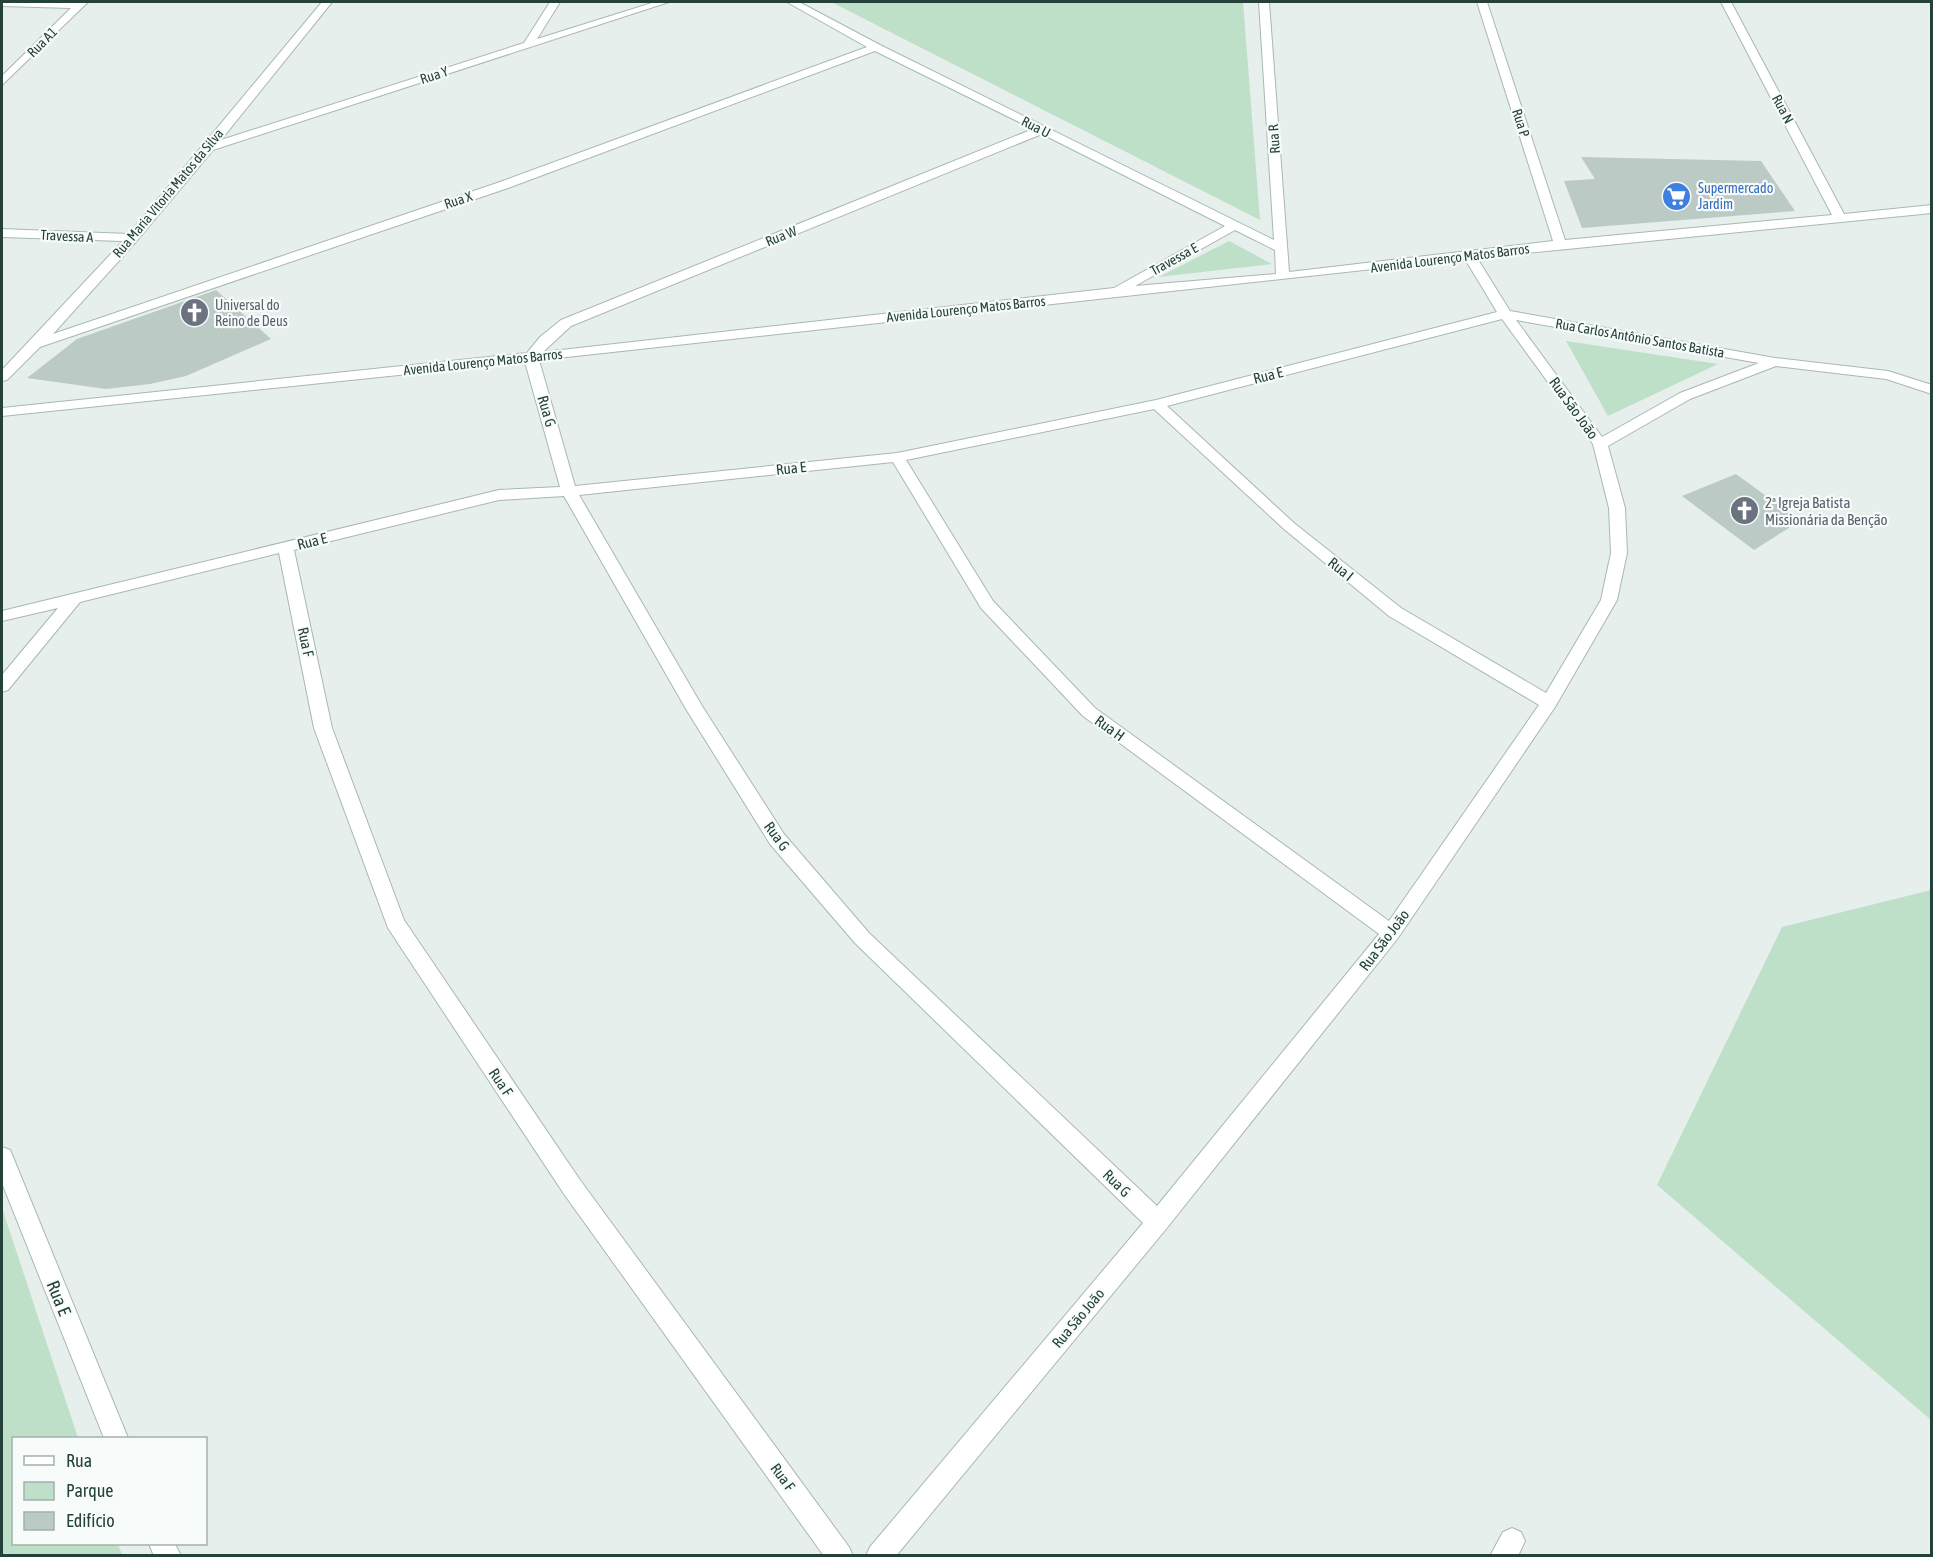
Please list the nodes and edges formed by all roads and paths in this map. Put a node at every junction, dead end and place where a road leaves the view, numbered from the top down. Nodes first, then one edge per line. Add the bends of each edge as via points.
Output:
1 (327, 2) edge
2 (555, 2) edge
3 (664, 2) edge
4 (792, 2) edge
5 (1264, 2) edge
6 (1482, 2) edge
7 (1726, 2) edge
8 (2, 3) edge
9 (81, 3) edge
10 (529, 44) junction
11 (876, 47) junction
12 (2, 82) edge
13 (1041, 130) junction
14 (204, 149) junction
15 (1932, 209) edge
16 (1839, 216) junction
17 (1234, 226) junction
18 (2, 233) edge
19 (132, 238) junction
20 (1560, 244) junction
21 (1282, 249) junction
22 (1470, 256) junction
23 (1283, 277) junction
24 (1114, 292) junction
25 (1505, 314) junction
26 (36, 344) junction
27 (531, 357) junction
28 (1775, 362) junction
29 (2, 377) edge
30 (1932, 390) edge
31 (1157, 404) junction
32 (2, 412) edge
33 (1600, 444) junction
34 (897, 457) junction
35 (569, 491) junction
36 (286, 548) junction
37 (74, 599) junction
38 (2, 616) edge
39 (2, 686) edge
40 (1549, 703) junction
41 (1391, 933) junction
42 (2, 1157) edge
43 (1158, 1222) junction
44 (116, 1437) edge
45 (840, 1556) edge
46 (879, 1556) edge

1 - 14 street, Rua Maria Vitoria Matos da Silva
2 - 10 street
3 - 10 street, Rua Y
4 - 11 street, Rua U
5 - 21 street, Rua R
6 - 20 street, Rua P
7 - 16 street, Rua N
8 - 9 street
9 - 12 street, Rua A1
10 - 14 street, Rua Y
11 - 13 street, Rua U
11 - 26 street, Rua X via 504,185
13 - 17 street, Rua U
13 - 27 street, Rua W via 566,323
14 - 19 street, Rua Maria Vitoria Matos da Silva
15 - 16 street, Avenida Lourenço Matos Barros
16 - 20 street, Avenida Lourenço Matos Barros
17 - 21 street, Rua U
17 - 24 street, Travessa E
18 - 19 street, Travessa A
19 - 26 street, Rua Maria Vitoria Matos da Silva
20 - 22 street, Avenida Lourenço Matos Barros
21 - 23 street, Rua R
22 - 23 street, Avenida Lourenço Matos Barros
22 - 25 street, Rua São João
23 - 24 street, Avenida Lourenço Matos Barros
24 - 27 street, Avenida Lourenço Matos Barros
25 - 28 street, Rua Carlos Antônio Santos Batista
25 - 31 street, Rua E
25 - 33 street, Rua São João
26 - 29 street, Rua Maria Vitoria Matos da Silva
27 - 32 street, Avenida Lourenço Matos Barros
27 - 35 street, Rua G
28 - 30 street, Rua Carlos Antônio Santos Batista via 1888,375
28 - 33 street, Rua Carlos Antônio Santos Batista via 1685,396
31 - 34 street, Rua E
31 - 40 street, Rua I via 1289,526 1395,612
33 - 40 street, Rua São João via 1617,508 1619,553 1609,600
34 - 35 street, Rua E
34 - 41 street, Rua H via 987,604 1089,712
35 - 36 street, Rua E via 500,495
35 - 43 street, Rua G via 695,709 777,839 862,938
36 - 37 street, Rua E
36 - 45 street, Rua F via 324,728 395,923 572,1187
37 - 38 street, Rua E
37 - 39 street
40 - 41 street, Rua São João
41 - 43 street, Rua São João
42 - 44 street, Rua E
43 - 46 street, Rua São João

